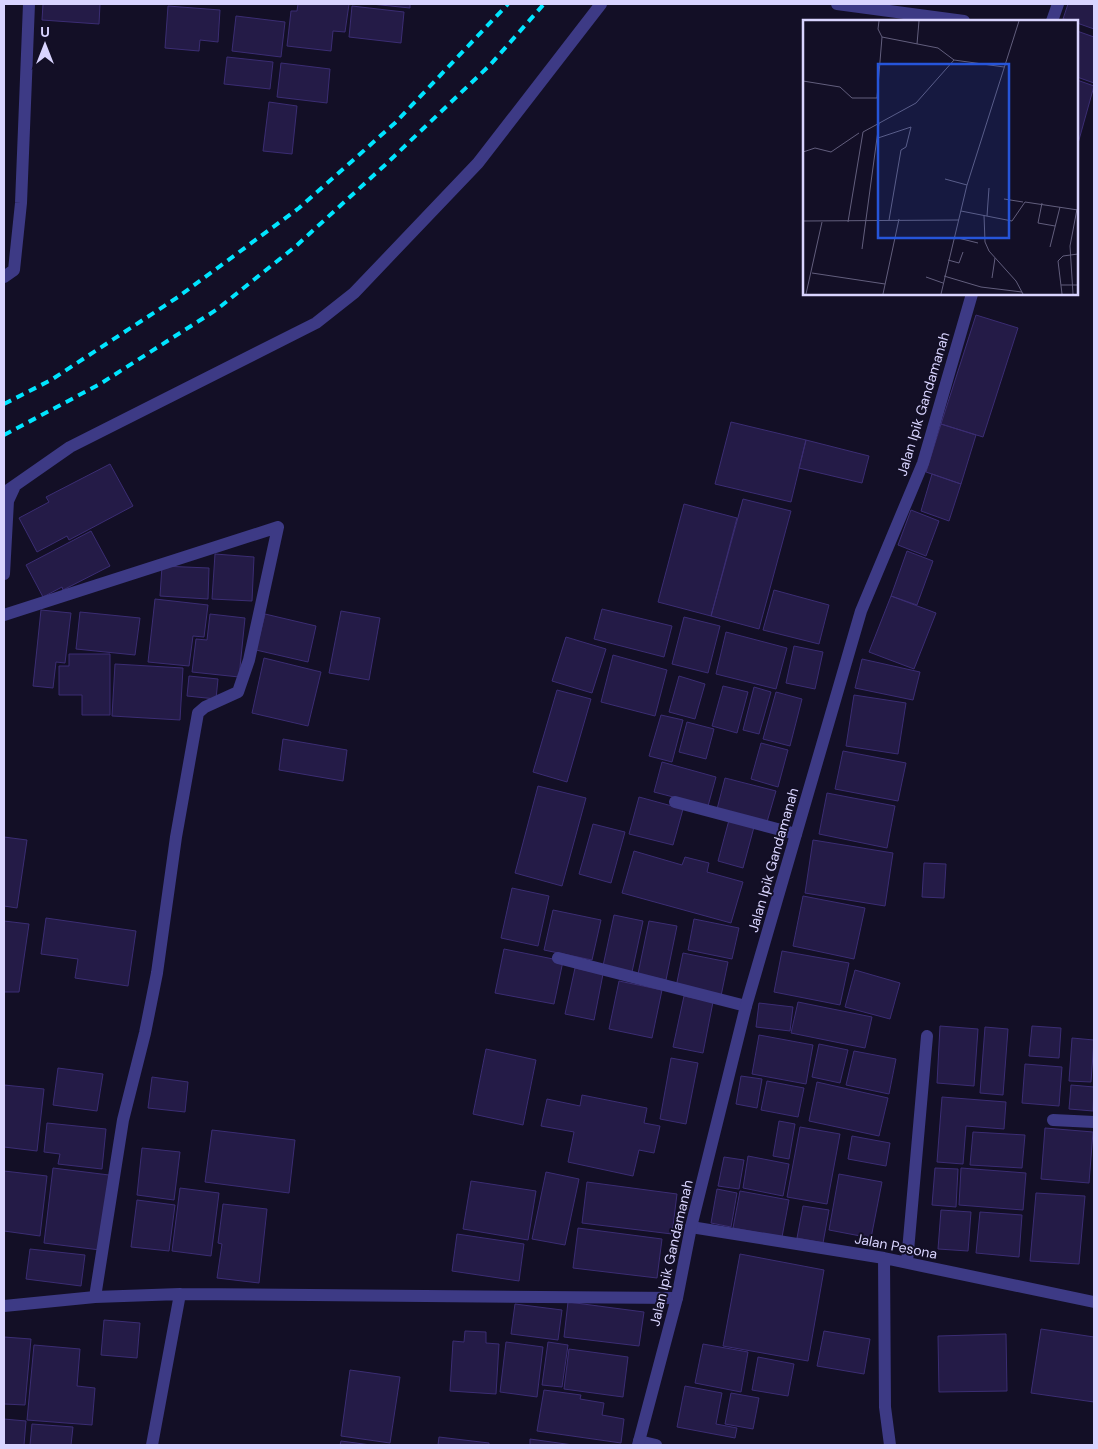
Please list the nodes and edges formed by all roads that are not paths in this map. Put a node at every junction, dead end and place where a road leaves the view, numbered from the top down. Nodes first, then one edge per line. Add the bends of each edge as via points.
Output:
1 (30, 4) edge
2 (601, 4) edge
3 (837, 4) edge
4 (1058, 4) edge
5 (957, 20) edge
6 (1052, 20) edge
7 (4, 277) edge
8 (972, 295) edge
9 (9, 490) edge
10 (4, 574) edge
11 (4, 615) edge
12 (675, 802) dead end
13 (796, 834) junction
14 (558, 958) dead end
15 (746, 1006) junction
16 (927, 1036) dead end
17 (1053, 1120) dead end
18 (1094, 1122) edge
19 (692, 1228) junction
20 (884, 1258) junction
21 (907, 1262) junction
22 (180, 1294) junction
23 (95, 1297) junction
24 (677, 1298) junction
25 (1094, 1302) edge
26 (4, 1306) edge
27 (639, 1443) edge
28 (152, 1445) edge
29 (656, 1445) edge
30 (890, 1445) edge

1 - 7 street via 22,203 14,270
2 - 9 street via 478,163 354,292 316,323 70,446
3 - 5 street
4 - 6 street
8 - 13 street, Jalan Ipik Gandamanah via 923,463 861,611
9 - 10 street
11 - 23 street via 278,527 238,692 198,713 157,973 123,1120
12 - 13 street
13 - 15 street, Jalan Ipik Gandamanah
14 - 15 street
15 - 19 street, Jalan Ipik Gandamanah
16 - 21 street
17 - 18 street
19 - 20 street, Jalan Pesona
19 - 24 street, Jalan Ipik Gandamanah
20 - 21 street, Jalan Pesona
20 - 30 street via 885,1407
21 - 25 street, Jalan Pesona
22 - 23 street
22 - 24 street
22 - 28 street
23 - 26 street
24 - 27 street, Jalan Ipik Gandamanah
27 - 29 street

